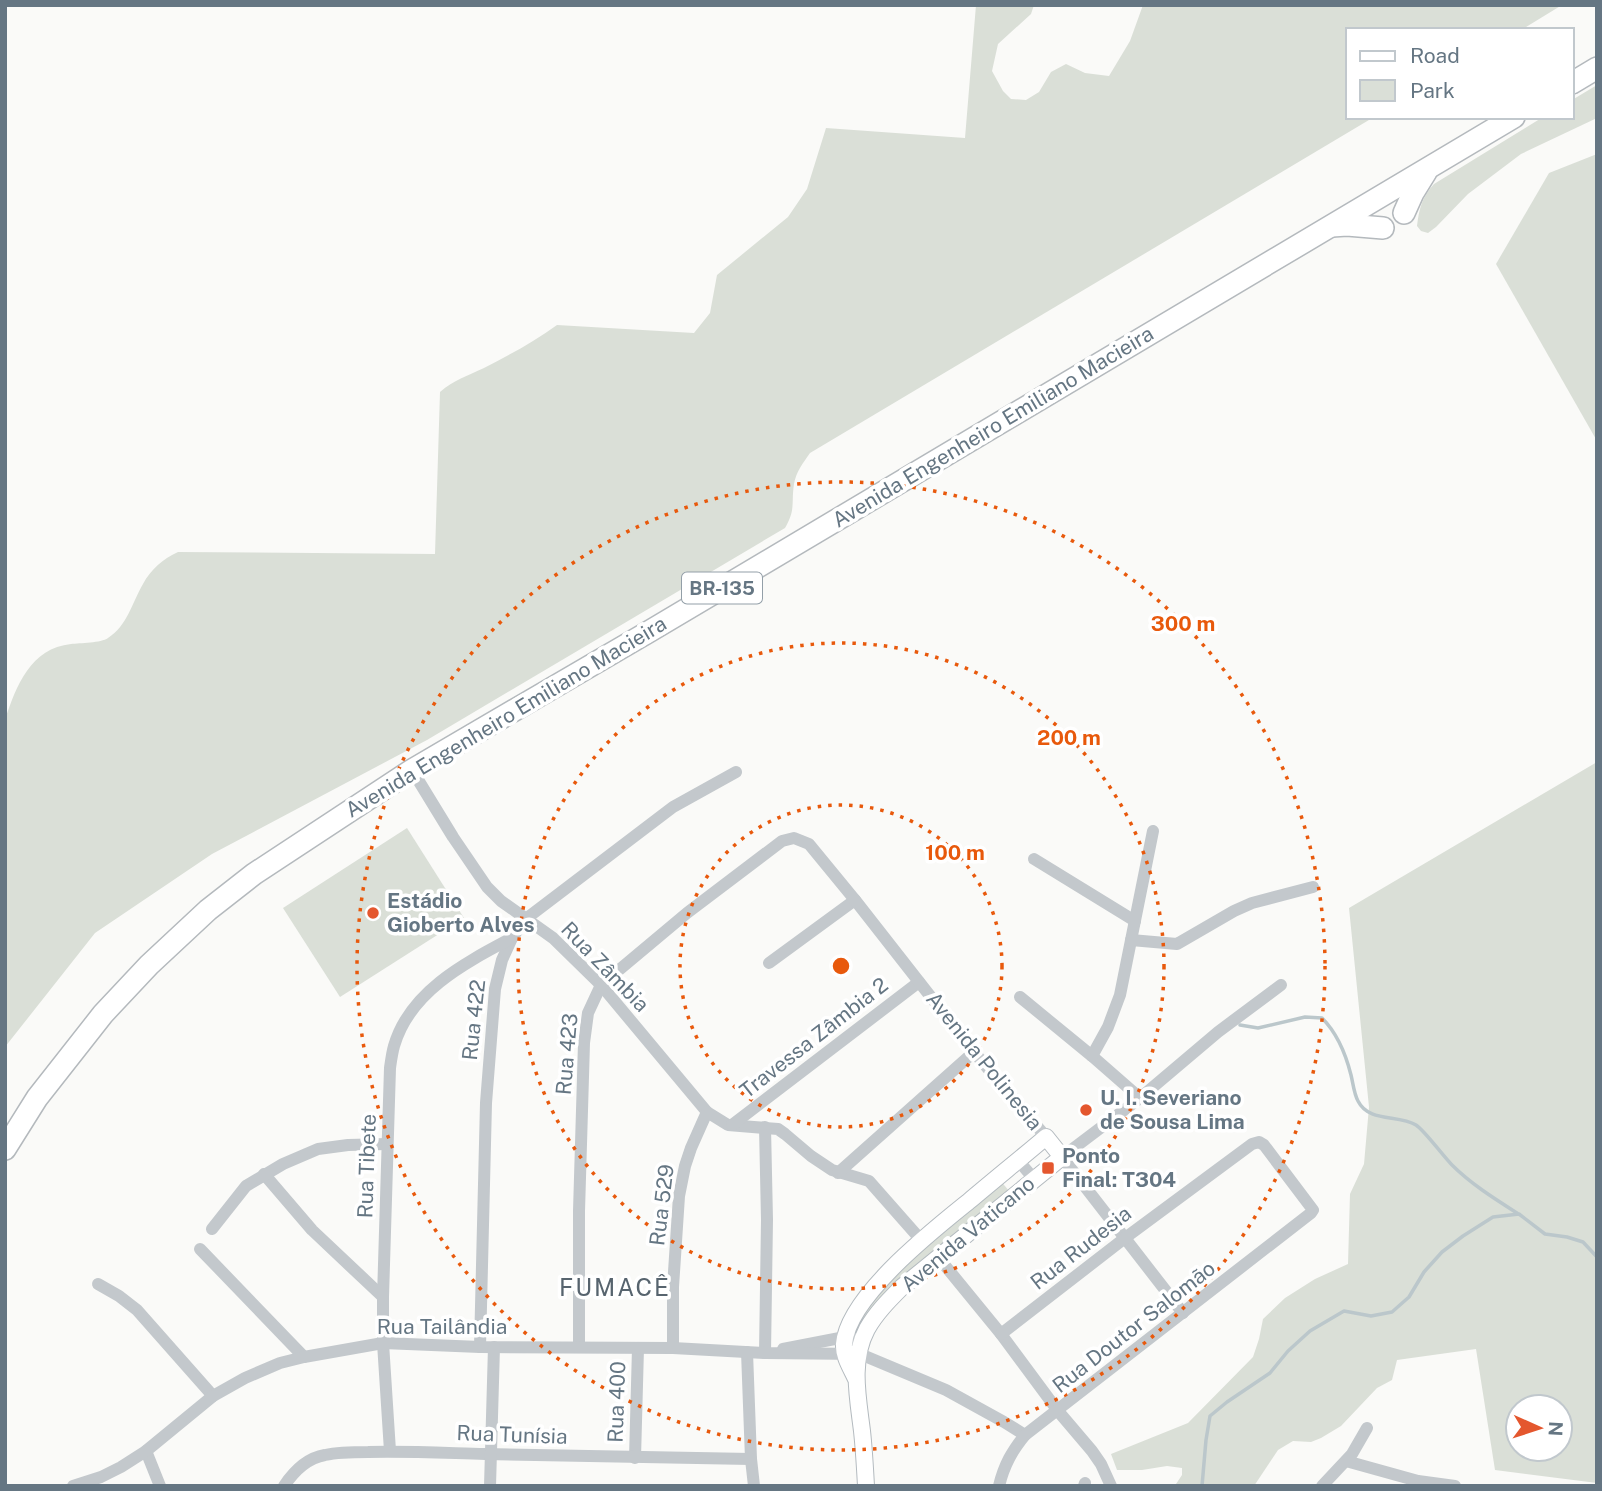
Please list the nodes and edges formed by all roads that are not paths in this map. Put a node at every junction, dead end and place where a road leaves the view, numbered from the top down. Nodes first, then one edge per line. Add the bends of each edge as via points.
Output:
1 (1597, 68) edge
2 (1574, 82) edge
3 (1511, 119) edge
4 (1429, 168) junction
5 (1404, 213) dead end
6 (1330, 227) junction
7 (1383, 228) dead end
8 (412, 770) junction
9 (736, 772) dead end
10 (1153, 831) dead end
11 (809, 844) joint
12 (1034, 859) dead end
13 (1313, 887) dead end
14 (855, 900) junction
15 (527, 918) junction
16 (1135, 920) junction
17 (512, 938) junction
18 (1131, 940) junction
19 (769, 963) dead end
20 (919, 982) junction
21 (601, 985) junction
22 (1281, 985) dead end
23 (1020, 998) dead end
24 (974, 1052) junction
25 (1092, 1056) junction
26 (1140, 1098) junction
27 (707, 1112) junction
28 (733, 1125) junction
29 (765, 1127) junction
30 (1046, 1137) junction
31 (387, 1144) junction
32 (1252, 1144) joint
33 (5, 1149) edge
34 (1062, 1157) junction
35 (1018, 1160) junction
36 (838, 1173) junction
37 (264, 1174) junction
38 (1034, 1179) junction
39 (212, 1229) dead end
40 (1125, 1238) junction
41 (922, 1240) junction
42 (200, 1249) dead end
43 (938, 1257) junction
44 (98, 1284) dead end
45 (383, 1297) junction
46 (1183, 1313) junction
47 (1001, 1334) junction
48 (845, 1337) junction
49 (383, 1343) junction
50 (480, 1347) junction
51 (494, 1347) junction
52 (579, 1347) junction
53 (638, 1348) junction
54 (673, 1348) junction
55 (856, 1350) junction
56 (747, 1352) junction
57 (765, 1353) junction
58 (304, 1357) junction
59 (213, 1396) junction
60 (1058, 1410) junction
61 (1367, 1428) dead end
62 (1026, 1435) junction
63 (146, 1451) junction
64 (390, 1451) junction
65 (491, 1454) junction
66 (635, 1458) junction
67 (751, 1459) junction
68 (1346, 1461) junction
69 (1326, 1485) edge
70 (73, 1486) edge
71 (160, 1486) edge
72 (284, 1486) edge
73 (490, 1486) edge
74 (754, 1486) edge
75 (866, 1486) edge
76 (999, 1486) edge
77 (1111, 1486) edge
78 (1455, 1486) edge

1 - 2 highway
3 - 4 highway, Avenida Engenheiro Emiliano Macieira / BR-135
4 - 5 highway
4 - 6 highway, Avenida Engenheiro Emiliano Macieira / BR-135
6 - 7 highway
6 - 8 highway, Avenida Engenheiro Emiliano Macieira / BR-135
8 - 15 street, Rua Zâmbia via 487,887
8 - 33 highway, Avenida Engenheiro Emiliano Macieira / BR-135 via 254,874 208,910 103,1014 37,1098
9 - 15 street, Rua 422 via 664,814
10 - 16 street
11 - 14 street, Avenida Polinesia
11 - 21 street, Rua 423 via 794,838 782,841
12 - 16 street
13 - 18 street via 1252,903 1177,944
14 - 19 street
14 - 20 street, Avenida Polinesia
15 - 17 street, Rua 422
15 - 21 street, Rua Zâmbia
16 - 18 street
17 - 31 street, Rua Tibete via 445,977 409,1014 394,1046 390,1068
17 - 50 street, Rua 422 via 495,989 486,1103
18 - 25 street via 1117,1005
20 - 24 street, Avenida Polinesia
20 - 28 street, Travessa Zâmbia 2
21 - 27 street, Rua Zâmbia
21 - 52 street, Rua 423 via 588,1013 583,1043
22 - 26 street, Avenida Vaticano
23 - 25 street
24 - 30 street, Avenida Polinesia
24 - 36 street
25 - 26 street
26 - 34 street, Avenida Vaticano
27 - 28 street, Rua Zâmbia
27 - 54 street, Rua 529 via 691,1148 679,1196
28 - 29 street, Rua Zâmbia
29 - 36 street, Rua Zâmbia via 778,1129
29 - 57 street
30 - 34 street, Avenida Polinesia
30 - 35 street, Avenida Vaticano
31 - 37 street via 318,1149
31 - 45 street, Rua Tibete
32 - 40 street, Rua Rudesia
32 - 46 street, Rua Doutor Salomão via 1264,1145 1313,1210
34 - 38 street, Avenida Vaticano
34 - 40 street, Avenida Polinesia
35 - 38 street
35 - 41 street, Avenida Vaticano
36 - 41 street, Rua Zâmbia via 869,1181
37 - 39 street via 247,1186
37 - 45 street via 312,1230
38 - 43 street, Avenida Vaticano
40 - 46 street, Avenida Polinesia
40 - 47 street, Rua Rudesia
41 - 48 street, Avenida Vaticano via 856,1312
42 - 58 street
43 - 47 street
43 - 55 street, Avenida Vaticano via 885,1305
44 - 59 street via 137,1310
45 - 49 street, Rua Tibete
46 - 60 street, Rua Doutor Salomão
47 - 60 street
48 - 55 street, Avenida Vaticano
48 - 57 street, Rua Tailândia
49 - 50 street, Rua Tailândia
49 - 58 street, Rua Tailândia
49 - 64 street, Rua Tibete
50 - 51 street, Rua Tailândia
51 - 52 street, Rua Tailândia
51 - 65 street
52 - 53 street, Rua Tailândia
53 - 54 street, Rua Tailândia
53 - 66 street, Rua 400
54 - 56 street, Rua Tailândia
55 - 57 street, Rua Tailândia
55 - 62 street via 946,1390
55 - 75 street, Avenida Vaticano
56 - 57 street, Rua Tailândia
56 - 67 street
58 - 59 street, Rua Tailândia via 280,1363
59 - 63 street, Rua Tailândia
60 - 62 street, Rua Doutor Salomão
60 - 77 street via 1101,1464
61 - 68 street
62 - 76 street, Rua Doutor Salomão via 1006,1463
63 - 70 street, Rua Tailândia via 112,1472
63 - 71 street
64 - 65 street, Rua Tunísia
64 - 72 street, Rua Tunísia via 316,1457 293,1473
65 - 66 street, Rua Tunísia
65 - 73 street
66 - 67 street, Rua Tunísia
67 - 74 street
68 - 69 street
68 - 78 street

